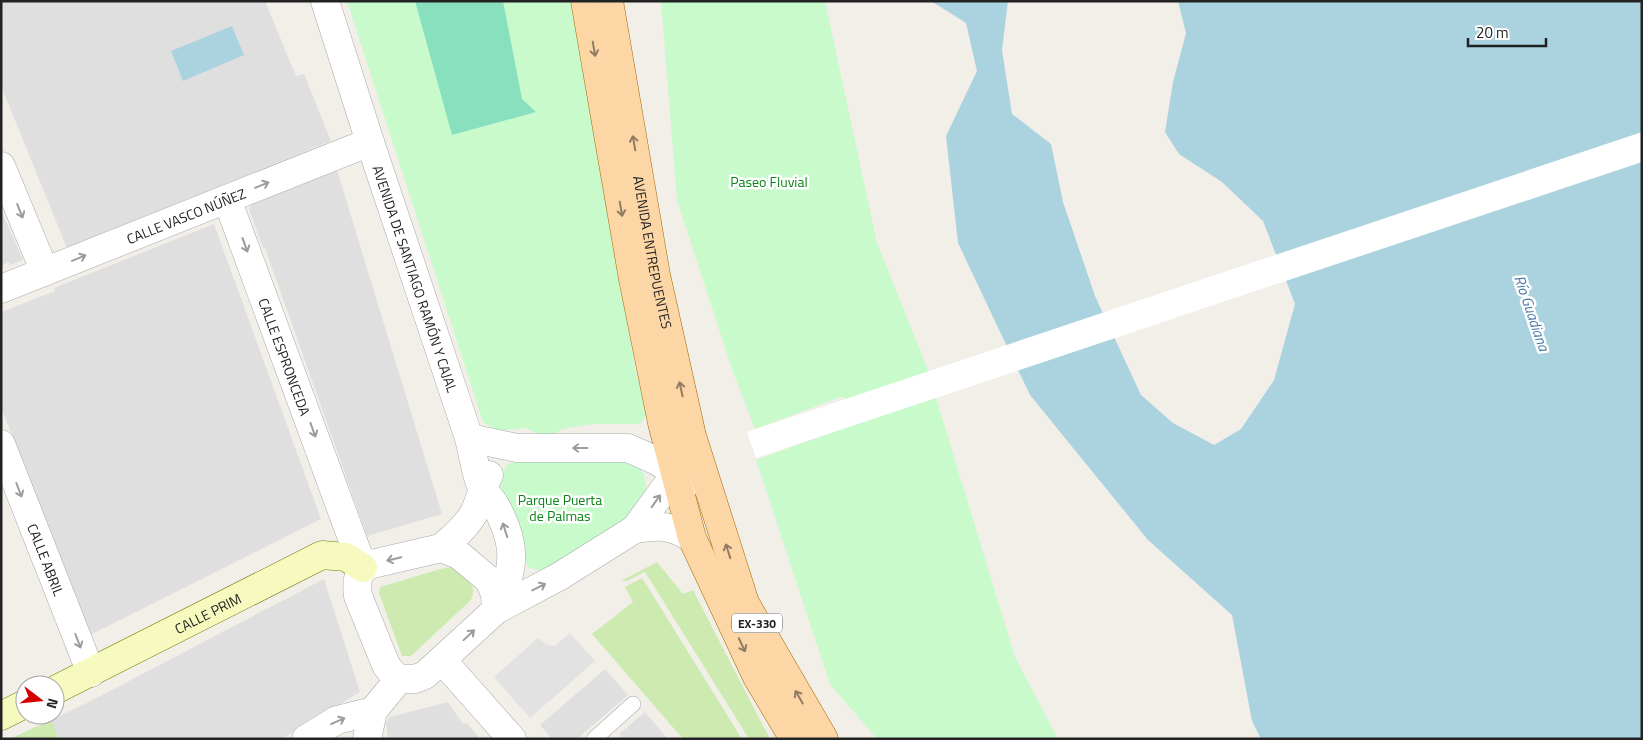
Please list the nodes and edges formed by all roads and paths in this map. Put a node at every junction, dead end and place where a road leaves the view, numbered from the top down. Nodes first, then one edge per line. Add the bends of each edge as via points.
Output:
1 (325, 1) edge
2 (585, 1) edge
3 (609, 1) edge
4 (370, 142) junction
5 (1, 166) edge
6 (228, 199) junction
7 (45, 272) junction
8 (1, 289) edge
9 (660, 408) junction
10 (692, 436) junction
11 (468, 438) junction
12 (1, 444) edge
13 (517, 448) junction
14 (628, 448) junction
15 (675, 472) junction
16 (482, 488) junction
17 (712, 499) junction
18 (342, 513) junction
19 (635, 529) junction
20 (692, 538) junction
21 (442, 548) junction
22 (322, 555) junction
23 (363, 568) junction
24 (496, 610) junction
25 (442, 660) junction
26 (91, 674) junction
27 (400, 679) junction
28 (65, 686) edge
29 (633, 704) dead end
30 (15, 709) edge
31 (373, 711) junction
32 (1, 716) edge
33 (600, 737) edge
34 (306, 739) edge
35 (367, 739) edge
36 (376, 739) edge
37 (512, 739) edge
38 (794, 739) edge
39 (824, 739) edge

1 - 4 street, AVENIDA DE SANTIAGO RAMÓN Y CAJAL
2 -> 9 main road, AVENIDA ENTREPUENTES via 633,280
10 -> 3 main road, AVENIDA ENTREPUENTES via 656,275
6 -> 4 street, CALLE VASCO NÚÑEZ
4 - 11 street, AVENIDA DE SANTIAGO RAMÓN Y CAJAL
5 -> 7 street
7 -> 6 street, CALLE VASCO NÚÑEZ
6 -> 18 street, CALLE ESPRONCEDA
7 - 8 street, CALLE VASCO NÚÑEZ
9 - 14 street via 646,436
9 - 15 main road, AVENIDA ENTREPUENTES
10 - 15 street
10 - 17 main road, AVENIDA ENTREPUENTES
11 - 13 street
11 - 16 street, AVENIDA DE SANTIAGO RAMÓN Y CAJAL
12 -> 26 street, CALLE ABRIL
14 -> 13 street
13 - 16 street via 500,461
14 - 15 street
15 - 17 street
19 -> 15 street
15 - 20 main road, EX-330
16 - 21 street via 474,512
24 -> 16 street, AVENIDA DE SANTIAGO RAMÓN Y CAJAL via 508,585 512,552 504,525
39 -> 17 main road, EX-330 via 745,603
18 - 22 street, CALLE ESPRONCEDA via 344,527 341,540 334,549
18 - 23 street, CALLE ESPRONCEDA
19 - 20 street via 674,528
24 -> 19 street via 560,576
20 -> 38 main road, EX-330 via 757,677
21 -> 23 street
21 - 24 street via 459,555 489,580 495,594
22 - 23 street via 346,557
22 - 26 street, CALLE PRIM
23 - 27 street via 356,585 358,596 386,665
25 -> 24 street
25 - 27 street via 425,675
25 - 37 street
26 - 28 street, CALLE PRIM
27 - 31 street
29 - 33 lane
30 - 32 street
34 -> 31 street via 337,720
31 - 35 street
31 - 36 street

